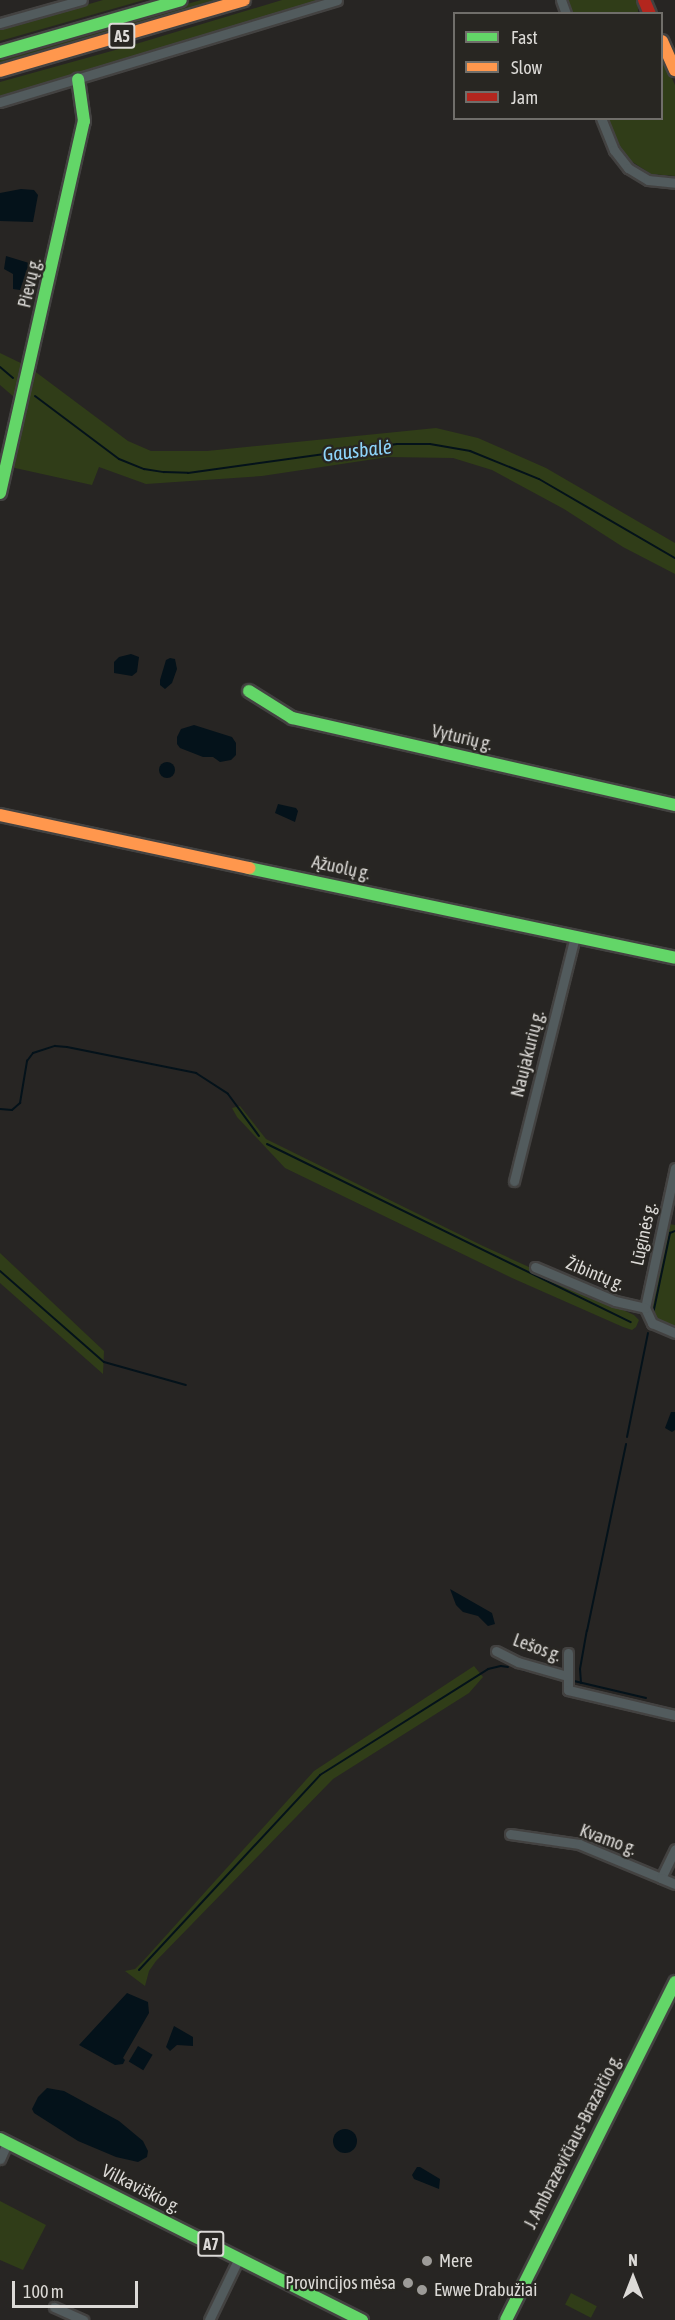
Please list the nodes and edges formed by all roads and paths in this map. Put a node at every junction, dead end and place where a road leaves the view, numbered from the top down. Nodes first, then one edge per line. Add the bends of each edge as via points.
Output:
1 (82, 0) edge
2 (181, 0) edge
3 (244, 0) edge
4 (338, 0) edge
5 (0, 23) edge
6 (663, 44) edge
7 (0, 52) edge
8 (675, 70) edge
9 (0, 71) edge
10 (78, 79) junction
11 (0, 102) edge
12 (602, 120) edge
13 (675, 183) edge
14 (0, 494) edge
15 (249, 691) dead end
16 (675, 805) edge
17 (0, 815) edge
18 (575, 936) junction
19 (675, 958) edge
20 (675, 1168) edge
21 (514, 1181) dead end
22 (535, 1267) dead end
23 (645, 1308) junction
24 (675, 1333) edge
25 (496, 1651) dead end
26 (568, 1653) dead end
27 (567, 1676) junction
28 (675, 1715) edge
29 (510, 1834) dead end
30 (675, 1849) edge
31 (660, 1878) junction
32 (675, 1884) edge
33 (675, 1982) edge
34 (4, 2141) edge
35 (0, 2159) edge
36 (239, 2258) junction
37 (54, 2307) dead end
38 (83, 2320) edge
39 (209, 2320) edge
40 (362, 2320) edge
41 (506, 2320) edge

1 - 5 street
2 - 7 main road, A5
3 - 9 main road, A5
4 - 10 street
6 - 8 main road
10 - 11 street
10 - 14 main road, Pievų g. via 84,120
12 - 13 street via 614,150 628,168 648,180
15 - 16 main road, Vyturių g. via 292,718
17 - 18 main road, Ąžuolų g.
18 - 19 main road, Ąžuolų g.
18 - 21 street, Naujakurių g.
20 - 23 street, Lūginės g.
22 - 23 street, Žibintų g. via 615,1301
23 - 24 street via 652,1323
25 - 27 street, Lešos g. via 518,1662
26 - 27 street
27 - 28 street via 568,1690
29 - 31 street, Kvamo g. via 579,1844
30 - 31 street
31 - 32 street, Kvamo g.
33 - 41 main road, J. Ambrazevičiaus-Brazaičio g.
34 - 35 street
34 - 36 main road, Vilkaviškio g. / A7
36 - 39 street
36 - 40 main road, Vilkaviškio g. / A7
37 - 38 street

